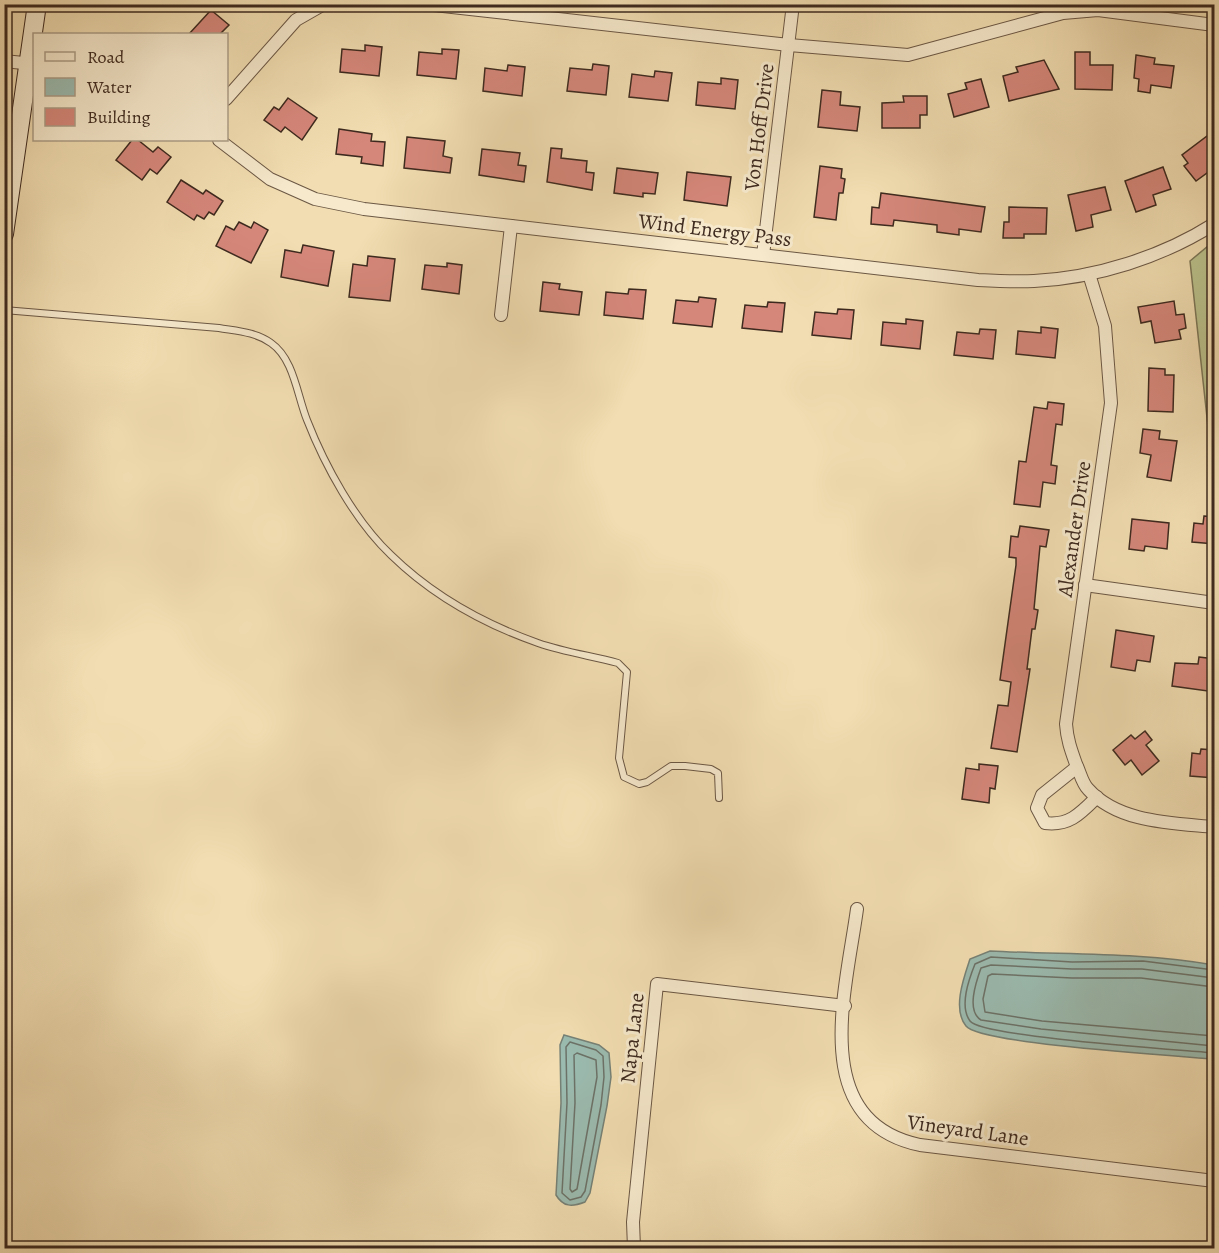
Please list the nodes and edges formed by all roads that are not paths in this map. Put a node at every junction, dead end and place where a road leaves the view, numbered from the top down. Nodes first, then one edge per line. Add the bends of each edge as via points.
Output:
1 (37, 4) edge
2 (324, 4) edge
3 (425, 4) edge
4 (793, 4) edge
5 (1215, 25) edge
6 (35, 33) edge
7 (789, 45) junction
8 (4, 61) edge
9 (32, 64) edge
10 (228, 97) edge
11 (220, 141) edge
12 (1215, 224) edge
13 (512, 226) junction
14 (4, 234) edge
15 (762, 255) junction
16 (1089, 274) junction
17 (4, 310) edge
18 (501, 315) dead end
19 (1086, 585) junction
20 (1215, 603) edge
21 (1077, 767) junction
22 (1096, 797) junction
23 (719, 798) dead end
24 (1215, 827) edge
25 (856, 909) dead end
26 (844, 1006) junction
27 (1215, 1181) edge
28 (634, 1248) edge

1 - 6 street
2 - 10 street via 296,20
3 - 7 street
4 - 7 street, Von Hoff Drive
5 - 7 street via 1098,10 1063,13 908,55
7 - 15 street, Von Hoff Drive
8 - 9 street
9 - 14 street
11 - 13 street, Wind Energy Pass via 270,179 315,200
12 - 16 street, Wind Energy Pass via 1149,256
13 - 15 street, Wind Energy Pass
13 - 18 street
15 - 16 street, Wind Energy Pass via 978,280 1035,281
16 - 19 street, Alexander Drive via 1105,326 1111,403
17 - 23 lane via 219,328 254,334 271,343 286,358 307,421 343,495 389,554 432,591 487,622 540,644 624,667 627,672 619,758 624,777 639,784 671,766 716,770 720,778
19 - 20 street
19 - 21 street, Alexander Drive via 1066,724 1067,741
21 - 22 street, Alexander Drive
21 - 22 street via 1042,795 1037,808 1045,823 1058,825 1075,819
22 - 24 street, Alexander Drive via 1125,814
25 - 26 street, Vineyard Lane
26 - 27 street, Vineyard Lane via 841,1056 848,1090 864,1115 897,1140
26 - 28 street, Napa Lane via 657,984 633,1222

